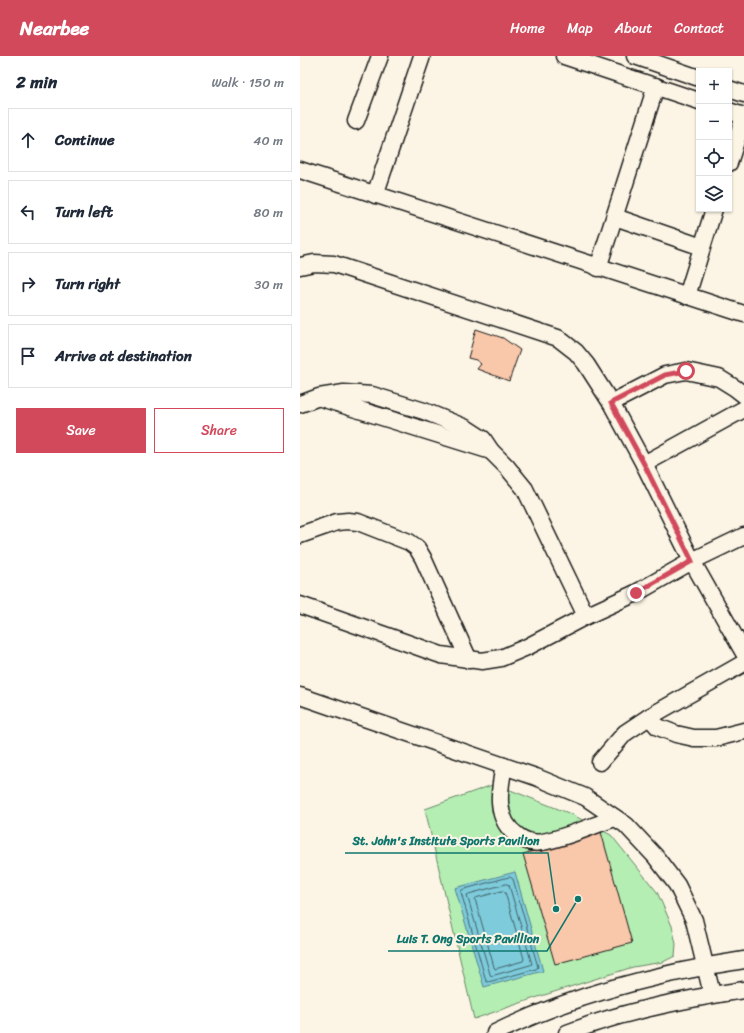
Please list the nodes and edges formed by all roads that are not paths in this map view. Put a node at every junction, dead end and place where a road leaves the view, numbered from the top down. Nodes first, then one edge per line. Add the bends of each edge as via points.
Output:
1 (380, 56) edge
2 (422, 56) edge
3 (564, 56) edge
4 (635, 56) edge
5 (696, 77) edge
6 (656, 86) junction
7 (732, 89) edge
8 (744, 94) edge
9 (696, 100) edge
10 (732, 112) edge
11 (744, 116) edge
12 (356, 121) dead end
13 (732, 154) edge
14 (300, 170) edge
15 (375, 195) junction
16 (713, 212) edge
17 (614, 217) junction
18 (702, 247) junction
19 (300, 266) edge
20 (598, 268) junction
21 (687, 296) junction
22 (744, 314) edge
23 (744, 395) edge
24 (611, 403) junction
25 (300, 404) edge
26 (744, 409) edge
27 (644, 464) junction
28 (300, 535) edge
29 (744, 536) edge
30 (692, 561) junction
31 (300, 605) edge
32 (586, 616) junction
33 (744, 653) edge
34 (469, 660) junction
35 (744, 662) edge
36 (300, 696) edge
37 (649, 717) junction
38 (744, 731) edge
39 (600, 762) dead end
40 (504, 766) junction
41 (615, 818) junction
42 (744, 960) edge
43 (706, 966) junction
44 (744, 990) edge
45 (712, 994) junction
46 (495, 1033) edge
47 (567, 1033) edge

1 - 12 street
2 - 15 street
3 - 6 street
4 - 5 street
6 - 9 street
6 - 17 street
7 - 8 street
10 - 11 street
11 - 13 street
14 - 15 street
15 - 20 street
16 - 18 street
17 - 18 street
17 - 20 street
18 - 21 street
19 - 24 street via 314,263 334,264 558,338 586,364
20 - 21 street
21 - 22 street
23 - 24 street via 719,378 686,371 665,375
24 - 27 street
25 - 32 street via 319,397 491,451 524,489
26 - 27 street
27 - 30 street
28 - 34 street via 337,522 348,521 358,522 409,542 417,548 423,558
29 - 30 street
30 - 32 street via 636,593
30 - 33 street
31 - 34 street via 441,655
32 - 34 street via 501,658
35 - 37 street
36 - 40 street
37 - 38 street via 658,726 694,738 716,738
37 - 39 street via 625,733
40 - 41 street via 585,797
40 - 41 street via 499,801 503,817 511,832 526,841 540,843
41 - 43 street via 626,825 655,856 677,885 694,920
42 - 43 street
43 - 45 street
43 - 46 street via 575,1000
44 - 45 street
45 - 47 street via 646,1008

